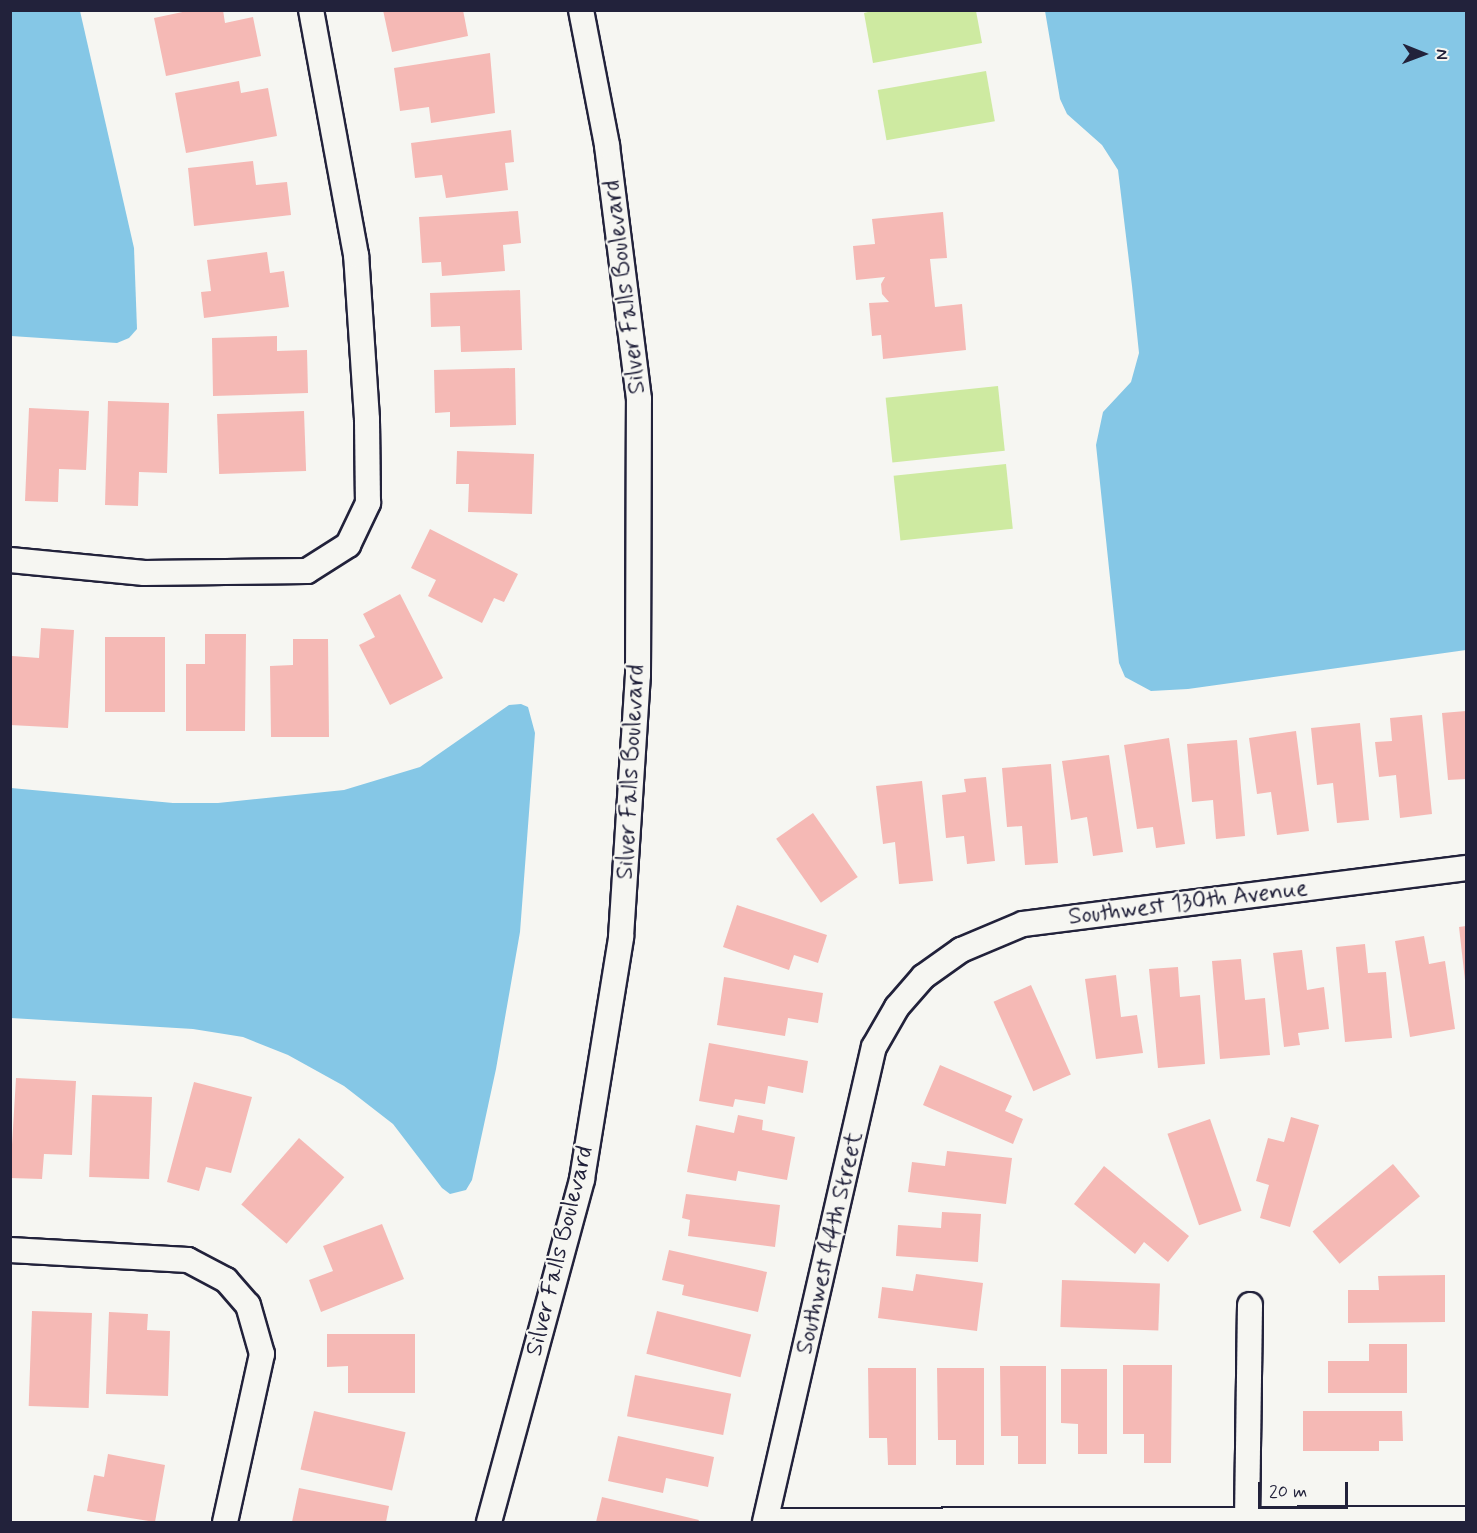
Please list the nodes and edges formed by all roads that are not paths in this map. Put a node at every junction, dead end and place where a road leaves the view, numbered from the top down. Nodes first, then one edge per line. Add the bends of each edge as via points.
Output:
1 (311, 10) edge
2 (581, 10) edge
3 (10, 560) edge
4 (1467, 868) edge
5 (923, 977) joint
6 (10, 1250) edge
7 (1250, 1305) dead end
8 (1467, 1519) edge
9 (1247, 1520) junction
10 (225, 1522) edge
11 (489, 1522) edge
12 (766, 1522) edge

1 - 3 street via 356,255 368,419 368,503 348,545 307,571 144,573
2 - 11 street, Silver Falls Boulevard via 607,145 639,399 638,675 621,937 582,1179
4 - 5 street, Southwest 130th Avenue via 1023,924 961,950
5 - 12 street, Southwest 44th Street via 897,1007 874,1047
6 - 10 street via 188,1260 226,1280 248,1305 262,1354
7 - 9 street
8 - 9 street
9 - 12 street

